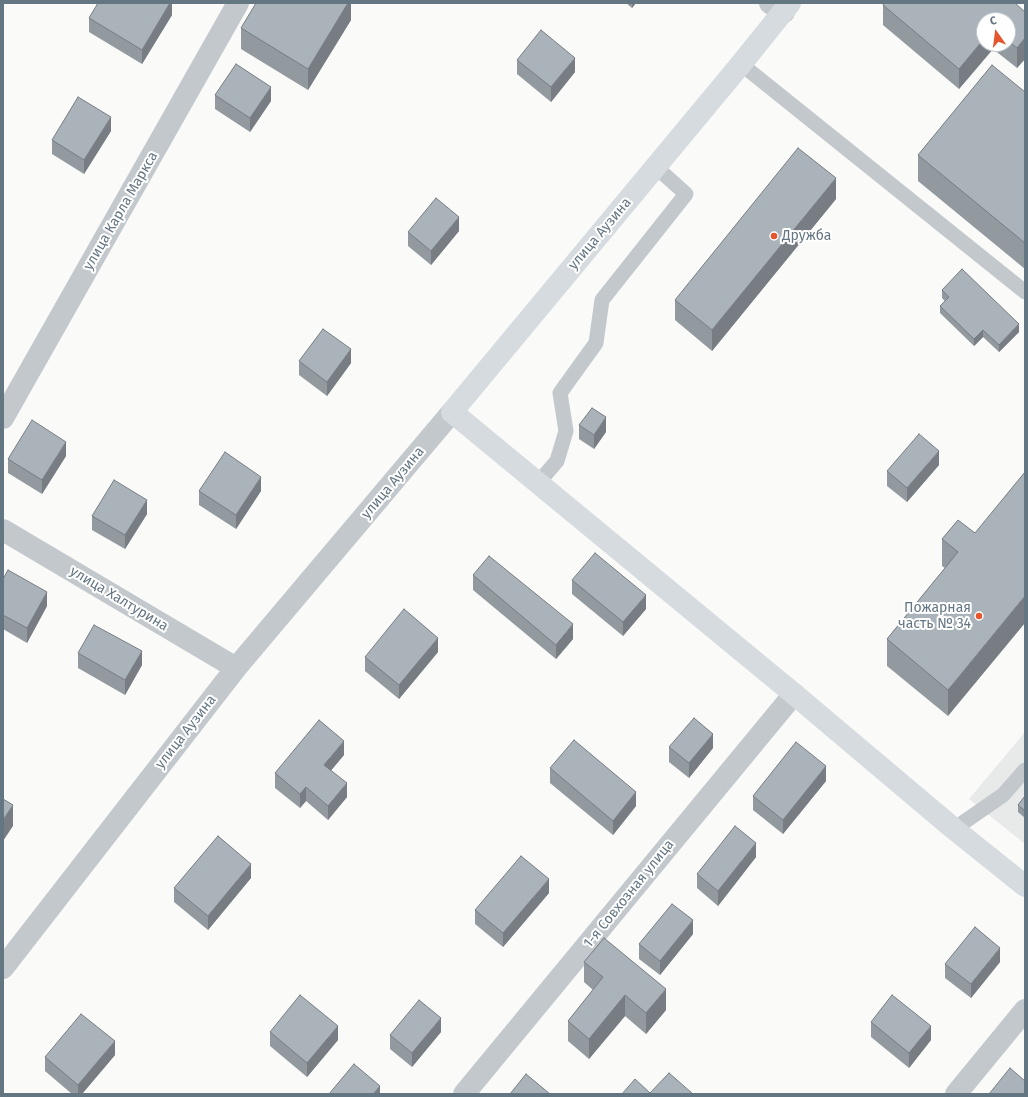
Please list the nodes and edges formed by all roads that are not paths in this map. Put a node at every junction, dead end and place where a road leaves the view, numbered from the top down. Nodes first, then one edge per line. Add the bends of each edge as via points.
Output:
1 (238, 3) edge
2 (781, 6) edge
3 (741, 64) junction
4 (656, 167) junction
5 (1025, 292) edge
6 (452, 412) junction
7 (3, 418) edge
8 (538, 483) junction
9 (3, 530) edge
10 (236, 668) junction
11 (794, 694) junction
12 (1025, 770) edge
13 (954, 829) junction
14 (1025, 886) edge
15 (3, 968) edge
16 (1025, 1010) edge
17 (464, 1094) edge
18 (956, 1094) edge

1 - 7 street, улица Карла Маркса
2 - 3 main road, улица Аузина
3 - 4 main road, улица Аузина
3 - 5 lane
4 - 6 main road, улица Аузина
4 - 8 lane via 686,194 602,300 596,343 560,393 566,430 557,461
6 - 8 main road
6 - 10 street, улица Аузина
8 - 11 main road
9 - 10 street, улица Халтурина
10 - 15 street, улица Аузина
11 - 13 main road
11 - 17 street, 1-я Совхозная улица
12 - 13 lane via 1003,795
13 - 14 main road
16 - 18 street

